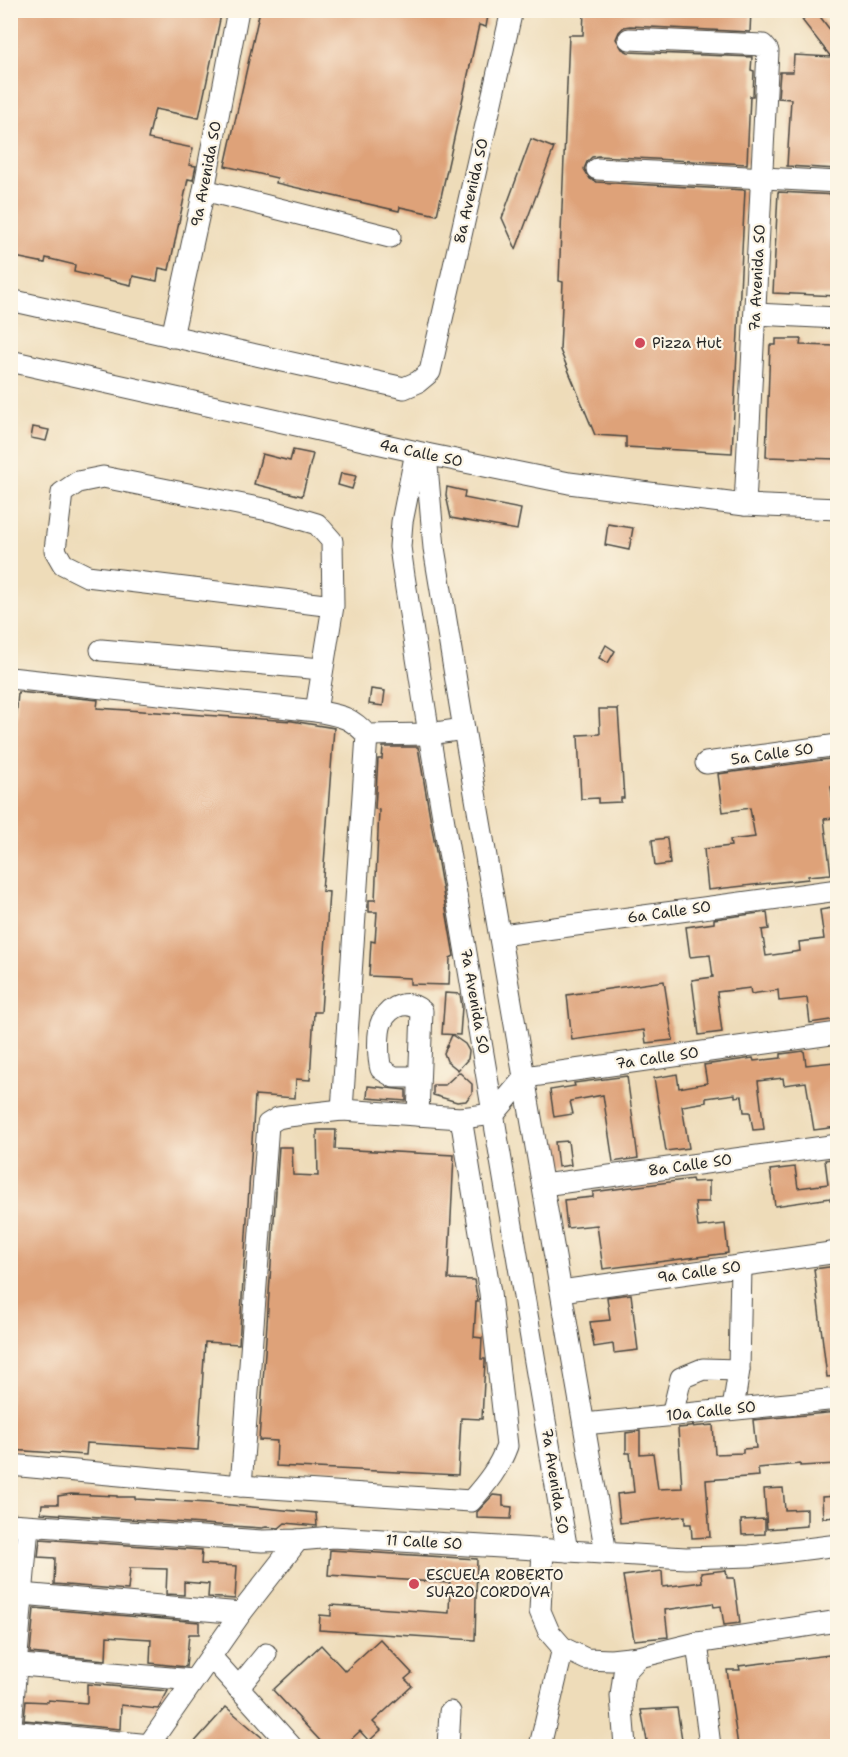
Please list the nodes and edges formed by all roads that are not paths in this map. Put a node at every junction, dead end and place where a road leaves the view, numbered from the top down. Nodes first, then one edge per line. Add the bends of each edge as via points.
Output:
1 (238, 10) edge
2 (512, 10) edge
3 (629, 39) dead end
4 (597, 169) dead end
5 (762, 177) junction
6 (837, 182) edge
7 (204, 190) junction
8 (390, 237) dead end
9 (10, 300) edge
10 (755, 314) junction
11 (837, 318) edge
12 (172, 337) junction
13 (10, 361) edge
14 (421, 453) junction
15 (745, 505) junction
16 (837, 509) edge
17 (333, 606) junction
18 (101, 650) dead end
19 (322, 669) junction
20 (10, 678) edge
21 (316, 711) junction
22 (464, 729) junction
23 (429, 734) junction
24 (367, 735) junction
25 (837, 745) edge
26 (706, 763) dead end
27 (837, 890) edge
28 (501, 935) junction
29 (837, 1033) edge
30 (419, 1077) dead end
31 (525, 1077) junction
32 (342, 1110) junction
33 (494, 1114) junction
34 (418, 1115) junction
35 (462, 1118) junction
36 (837, 1144) edge
37 (543, 1185) junction
38 (837, 1252) edge
39 (741, 1266) junction
40 (561, 1291) junction
41 (739, 1370) junction
42 (837, 1399) edge
43 (733, 1409) junction
44 (672, 1415) junction
45 (584, 1424) junction
46 (10, 1465) edge
47 (241, 1486) junction
48 (19, 1525) edge
49 (298, 1540) junction
50 (837, 1545) edge
51 (543, 1549) junction
52 (567, 1551) junction
53 (606, 1553) junction
54 (16, 1594) edge
55 (242, 1614) junction
56 (837, 1622) edge
57 (697, 1643) junction
58 (563, 1648) junction
59 (266, 1653) dead end
60 (212, 1657) junction
61 (639, 1657) junction
62 (13, 1665) edge
63 (194, 1680) junction
64 (238, 1688) junction
65 (450, 1712) dead end
66 (11, 1731) edge
67 (10, 1737) edge
68 (149, 1745) edge
69 (291, 1746) edge
70 (448, 1746) edge
71 (540, 1746) edge
72 (625, 1746) edge
73 (710, 1746) edge

1 - 7 street, 9a Avenida SO
2 - 12 street, 8a Avenida SO via 430,372 404,387
3 - 5 street, 7a Avenida SO via 763,45 768,51
4 - 5 street
5 - 6 street
5 - 10 street, 7a Avenida SO
7 - 8 street
7 - 12 street, 9a Avenida SO
9 - 12 street
10 - 11 street
10 - 15 street, 7a Avenida SO
13 - 14 street, 4a Calle SO
14 - 15 street, 4a Calle SO via 569,483
14 - 22 street
14 - 23 street, 7a Avenida SO via 402,522 400,547
15 - 16 street, 4a Calle SO
17 - 17 street via 332,541 317,524 273,511 103,477 78,482 62,493 55,550 63,564 87,576
17 - 19 street
18 - 19 street
19 - 21 street
20 - 21 street
21 - 24 street via 356,723
22 - 23 street
22 - 28 street
23 - 24 street
23 - 33 street, 7a Avenida SO
24 - 32 street
25 - 26 street, 5a Calle SO
27 - 28 street, 6a Calle SO
28 - 31 street
29 - 31 street, 7a Calle SO
30 - 34 street
31 - 33 street
31 - 37 street
32 - 34 street
32 - 47 street via 288,1116 268,1124
33 - 35 street
33 - 52 street, 7a Avenida SO
34 - 35 street
35 - 47 street via 490,1293 506,1434 507,1446 500,1465 471,1501
36 - 37 street, 8a Calle SO
37 - 40 street
38 - 39 street, 9a Calle SO
39 - 40 street, 9a Calle SO
39 - 41 street
40 - 45 street
41 - 43 street
41 - 44 street via 703,1369 681,1378
42 - 43 street, 10a Calle SO
43 - 44 street, 10a Calle SO
44 - 45 street, 10a Calle SO
45 - 53 street
46 - 47 street
48 - 49 street, 11 Calle SO
48 - 54 street
49 - 51 street, 11 Calle SO via 333,1537
49 - 55 street
50 - 53 street, 11 Calle SO via 750,1556 686,1558
51 - 52 street, 11 Calle SO
51 - 58 street via 540,1611 549,1632
52 - 53 street, 11 Calle SO
54 - 55 street
54 - 62 street
55 - 60 street
56 - 57 street
57 - 61 street
57 - 73 street
58 - 61 street via 586,1659
58 - 71 street
59 - 64 street
60 - 63 street
60 - 64 street
61 - 72 street via 624,1673 621,1696
62 - 63 street
62 - 66 street
63 - 68 street
64 - 69 street
65 - 70 street
66 - 67 street
66 - 68 street

